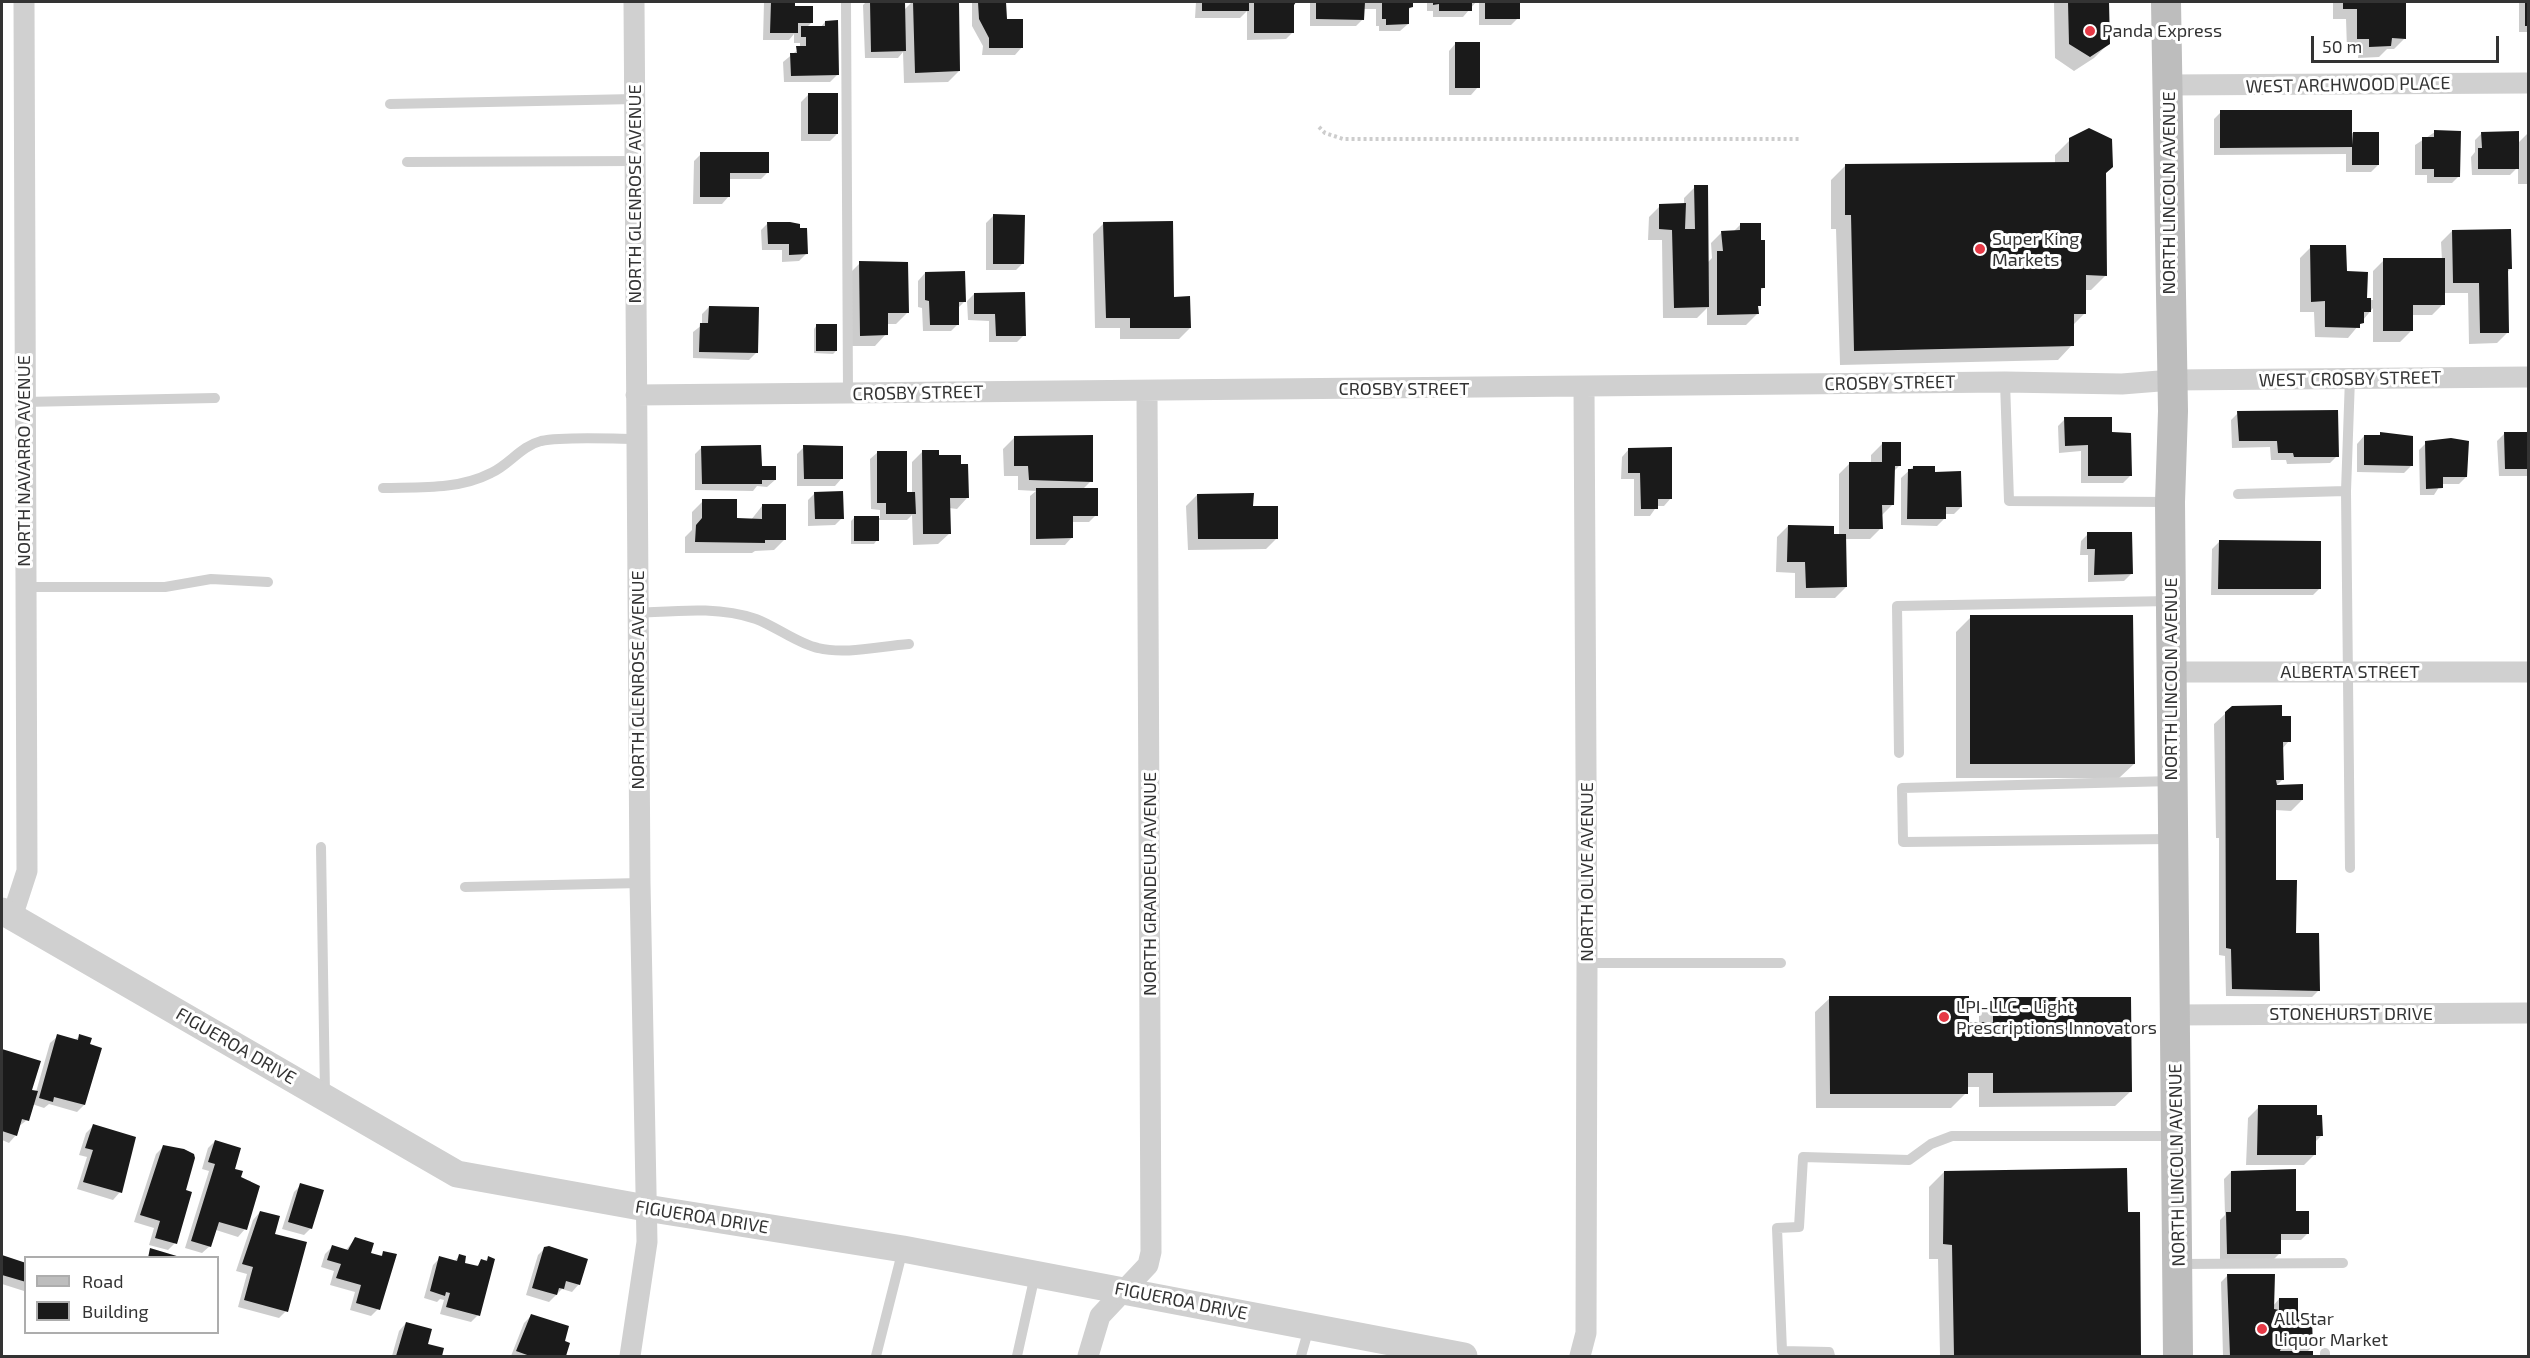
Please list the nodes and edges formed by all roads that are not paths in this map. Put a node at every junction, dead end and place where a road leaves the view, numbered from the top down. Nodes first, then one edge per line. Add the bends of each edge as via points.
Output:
1 (24, 2) edge
2 (634, 2) edge
3 (846, 2) edge
4 (2166, 2) edge
5 (2529, 83) edge
6 (2168, 85) junction
7 (635, 99) junction
8 (390, 104) dead end
9 (635, 161) junction
10 (407, 162) dead end
11 (2529, 377) edge
12 (2350, 378) junction
13 (2172, 380) junction
14 (2005, 382) junction
15 (1584, 387) junction
16 (1147, 391) junction
17 (848, 394) junction
18 (636, 395) junction
19 (215, 398) dead end
20 (24, 402) junction
21 (637, 439) junction
22 (383, 488) dead end
23 (2346, 491) junction
24 (2238, 494) dead end
25 (2170, 502) junction
26 (268, 582) dead end
27 (24, 587) junction
28 (2171, 600) junction
29 (638, 613) junction
30 (909, 644) dead end
31 (2171, 672) junction
32 (2348, 672) junction
33 (2529, 672) edge
34 (1899, 753) dead end
35 (2172, 781) junction
36 (2173, 839) junction
37 (321, 847) dead end
38 (2350, 868) dead end
39 (640, 883) junction
40 (465, 887) dead end
41 (7, 914) edge
42 (1587, 963) junction
43 (1781, 963) dead end
44 (2529, 1013) edge
45 (2174, 1015) junction
46 (325, 1098) junction
47 (2176, 1136) junction
48 (646, 1208) junction
49 (903, 1249) junction
50 (2343, 1263) dead end
51 (2178, 1264) junction
52 (1035, 1275) junction
53 (1127, 1290) junction
54 (1310, 1327) junction
55 (630, 1356) edge
56 (876, 1356) edge
57 (1017, 1356) edge
58 (1088, 1356) edge
59 (1301, 1356) edge
60 (1464, 1356) edge
61 (1580, 1356) edge
62 (1830, 1356) edge
63 (2178, 1356) edge

1 - 20 street, NORTH NAVARRO AVENUE
2 - 7 street, NORTH GLENROSE AVENUE
3 - 17 lane
4 - 6 main road, NORTH LINCOLN AVENUE
5 - 6 street, WEST ARCHWOOD PLACE
6 - 13 main road, NORTH LINCOLN AVENUE
7 - 8 lane
7 - 9 street, NORTH GLENROSE AVENUE
9 - 10 lane
9 - 18 street, NORTH GLENROSE AVENUE
11 - 12 street, WEST CROSBY STREET
12 - 13 street, WEST CROSBY STREET
12 - 23 lane
13 - 14 street, CROSBY STREET via 2122,384
13 - 25 main road, NORTH LINCOLN AVENUE
14 - 15 street, CROSBY STREET
14 - 25 lane via 2009,501
15 - 16 street, CROSBY STREET
15 - 42 street, NORTH OLIVE AVENUE
16 - 17 street, CROSBY STREET
16 - 53 street, NORTH GRANDEUR AVENUE via 1151,1251 1148,1265
17 - 18 street, CROSBY STREET
18 - 21 street, NORTH GLENROSE AVENUE
19 - 20 lane
20 - 27 street, NORTH NAVARRO AVENUE
21 - 22 lane via 541,441 489,475 459,484
21 - 29 street, NORTH GLENROSE AVENUE
23 - 24 lane
23 - 32 lane
25 - 28 main road, NORTH LINCOLN AVENUE
26 - 27 lane via 211,579 165,587
27 - 41 street, NORTH NAVARRO AVENUE via 27,871
28 - 31 main road, NORTH LINCOLN AVENUE
28 - 34 lane via 1897,606
29 - 30 lane via 736,614 816,648
29 - 39 street, NORTH GLENROSE AVENUE
31 - 32 street, ALBERTA STREET
31 - 35 main road, NORTH LINCOLN AVENUE
32 - 33 street, ALBERTA STREET
32 - 38 lane
35 - 36 main road, NORTH LINCOLN AVENUE
35 - 36 lane via 1902,788 1903,842
36 - 45 main road, NORTH LINCOLN AVENUE
37 - 46 lane
39 - 40 lane
39 - 48 street, NORTH GLENROSE AVENUE
41 - 46 street, FIGUEROA DRIVE
42 - 43 lane
42 - 61 street, NORTH OLIVE AVENUE via 1586,1333
44 - 45 street, STONEHURST DRIVE
45 - 47 main road, NORTH LINCOLN AVENUE
46 - 48 street, FIGUEROA DRIVE via 457,1174
47 - 51 main road, NORTH LINCOLN AVENUE
47 - 62 lane via 1953,1136 1931,1144 1909,1160 1803,1157 1799,1227 1777,1228 1782,1351 1829,1352
48 - 49 street, FIGUEROA DRIVE
48 - 55 street, NORTH GLENROSE AVENUE via 647,1242
49 - 52 street, FIGUEROA DRIVE
49 - 56 lane
50 - 51 lane
51 - 63 main road, NORTH LINCOLN AVENUE
52 - 53 street, FIGUEROA DRIVE
52 - 57 lane
53 - 54 street, FIGUEROA DRIVE
53 - 58 street, NORTH GRANDEUR AVENUE via 1100,1316
54 - 59 lane
54 - 60 street, FIGUEROA DRIVE

